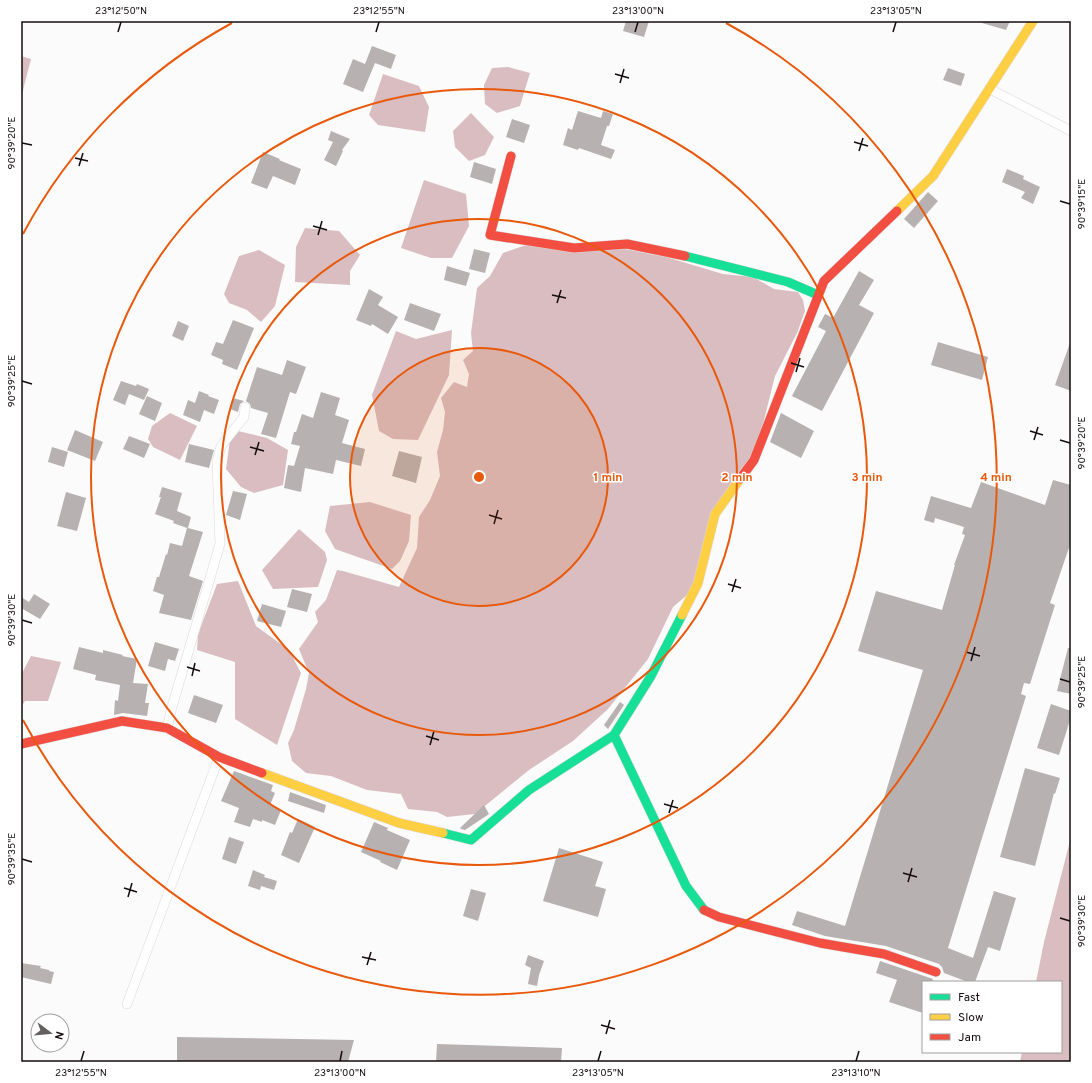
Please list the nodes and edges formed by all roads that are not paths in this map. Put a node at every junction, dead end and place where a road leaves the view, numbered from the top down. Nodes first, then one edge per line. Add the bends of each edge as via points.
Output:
1 (1033, 21) edge
2 (990, 89) junction
3 (1071, 131) edge
4 (511, 156) dead end
5 (818, 295) junction
6 (245, 407) dead end
7 (167, 728) junction
8 (614, 735) junction
9 (21, 744) edge
10 (219, 757) junction
11 (936, 972) dead end
12 (127, 1004) dead end

1 - 2 street
2 - 3 street
2 - 5 street via 933,176 824,281
4 - 5 street via 490,235 574,248 627,244 674,253 788,282
5 - 8 street via 754,460 716,514 698,583 651,676
6 - 7 street via 244,417 221,446 218,462 220,544
7 - 9 street via 122,721
7 - 10 street
8 - 10 street via 529,790 471,840 399,823
8 - 11 street via 686,886 704,910 719,917 820,943 884,954
10 - 12 street

